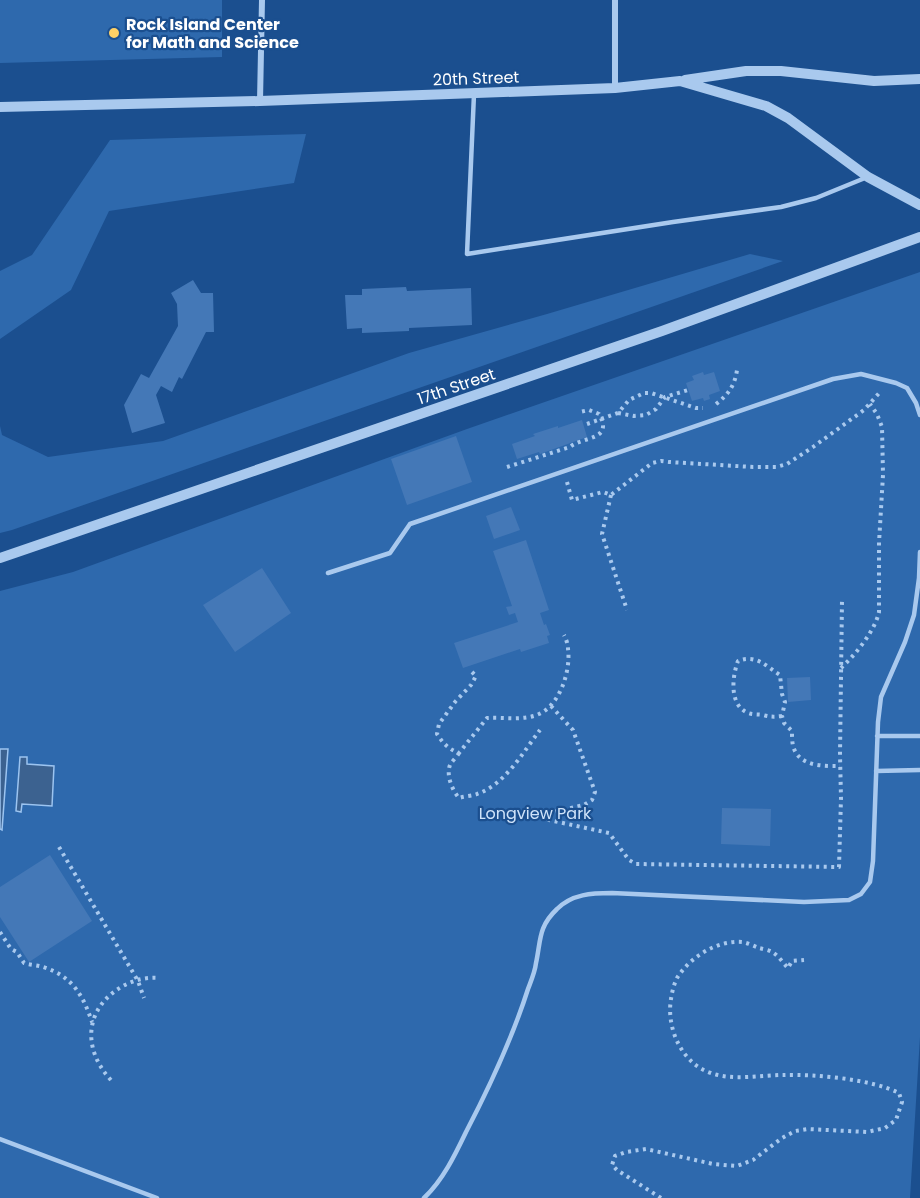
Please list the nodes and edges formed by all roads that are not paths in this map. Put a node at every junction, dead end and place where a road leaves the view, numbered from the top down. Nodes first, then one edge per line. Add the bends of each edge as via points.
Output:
1 (262, 0) edge
2 (615, 0) edge
3 (920, 79) edge
4 (680, 81) junction
5 (615, 88) junction
6 (474, 93) junction
7 (260, 101) junction
8 (0, 107) edge
9 (868, 177) junction
10 (920, 205) edge
11 (920, 237) edge
12 (920, 414) edge
13 (920, 552) edge
14 (0, 558) edge
15 (328, 573) dead end
16 (878, 736) junction
17 (920, 736) edge
18 (920, 770) edge
19 (876, 771) junction
20 (0, 1139) edge
21 (157, 1198) edge
22 (424, 1198) edge

1 - 7 street
2 - 5 street
3 - 4 street via 874,81 746,71
4 - 5 street, 20th Street
4 - 9 street, 20th Street via 766,106
5 - 6 street, 20th Street
6 - 7 street, 20th Street
6 - 9 lane via 467,254 781,207
7 - 8 street, 20th Street
9 - 10 street, 20th Street
11 - 14 street, 17th Street via 662,331
12 - 15 lane via 907,388 890,381 861,374 833,379 410,524 390,553
13 - 16 lane via 914,615 881,697
16 - 17 lane
16 - 19 lane
18 - 19 lane
19 - 22 lane via 870,882 861,894 849,900 804,902 589,893 569,899 556,909 539,939 536,964 489,1089 452,1161
20 - 21 lane

